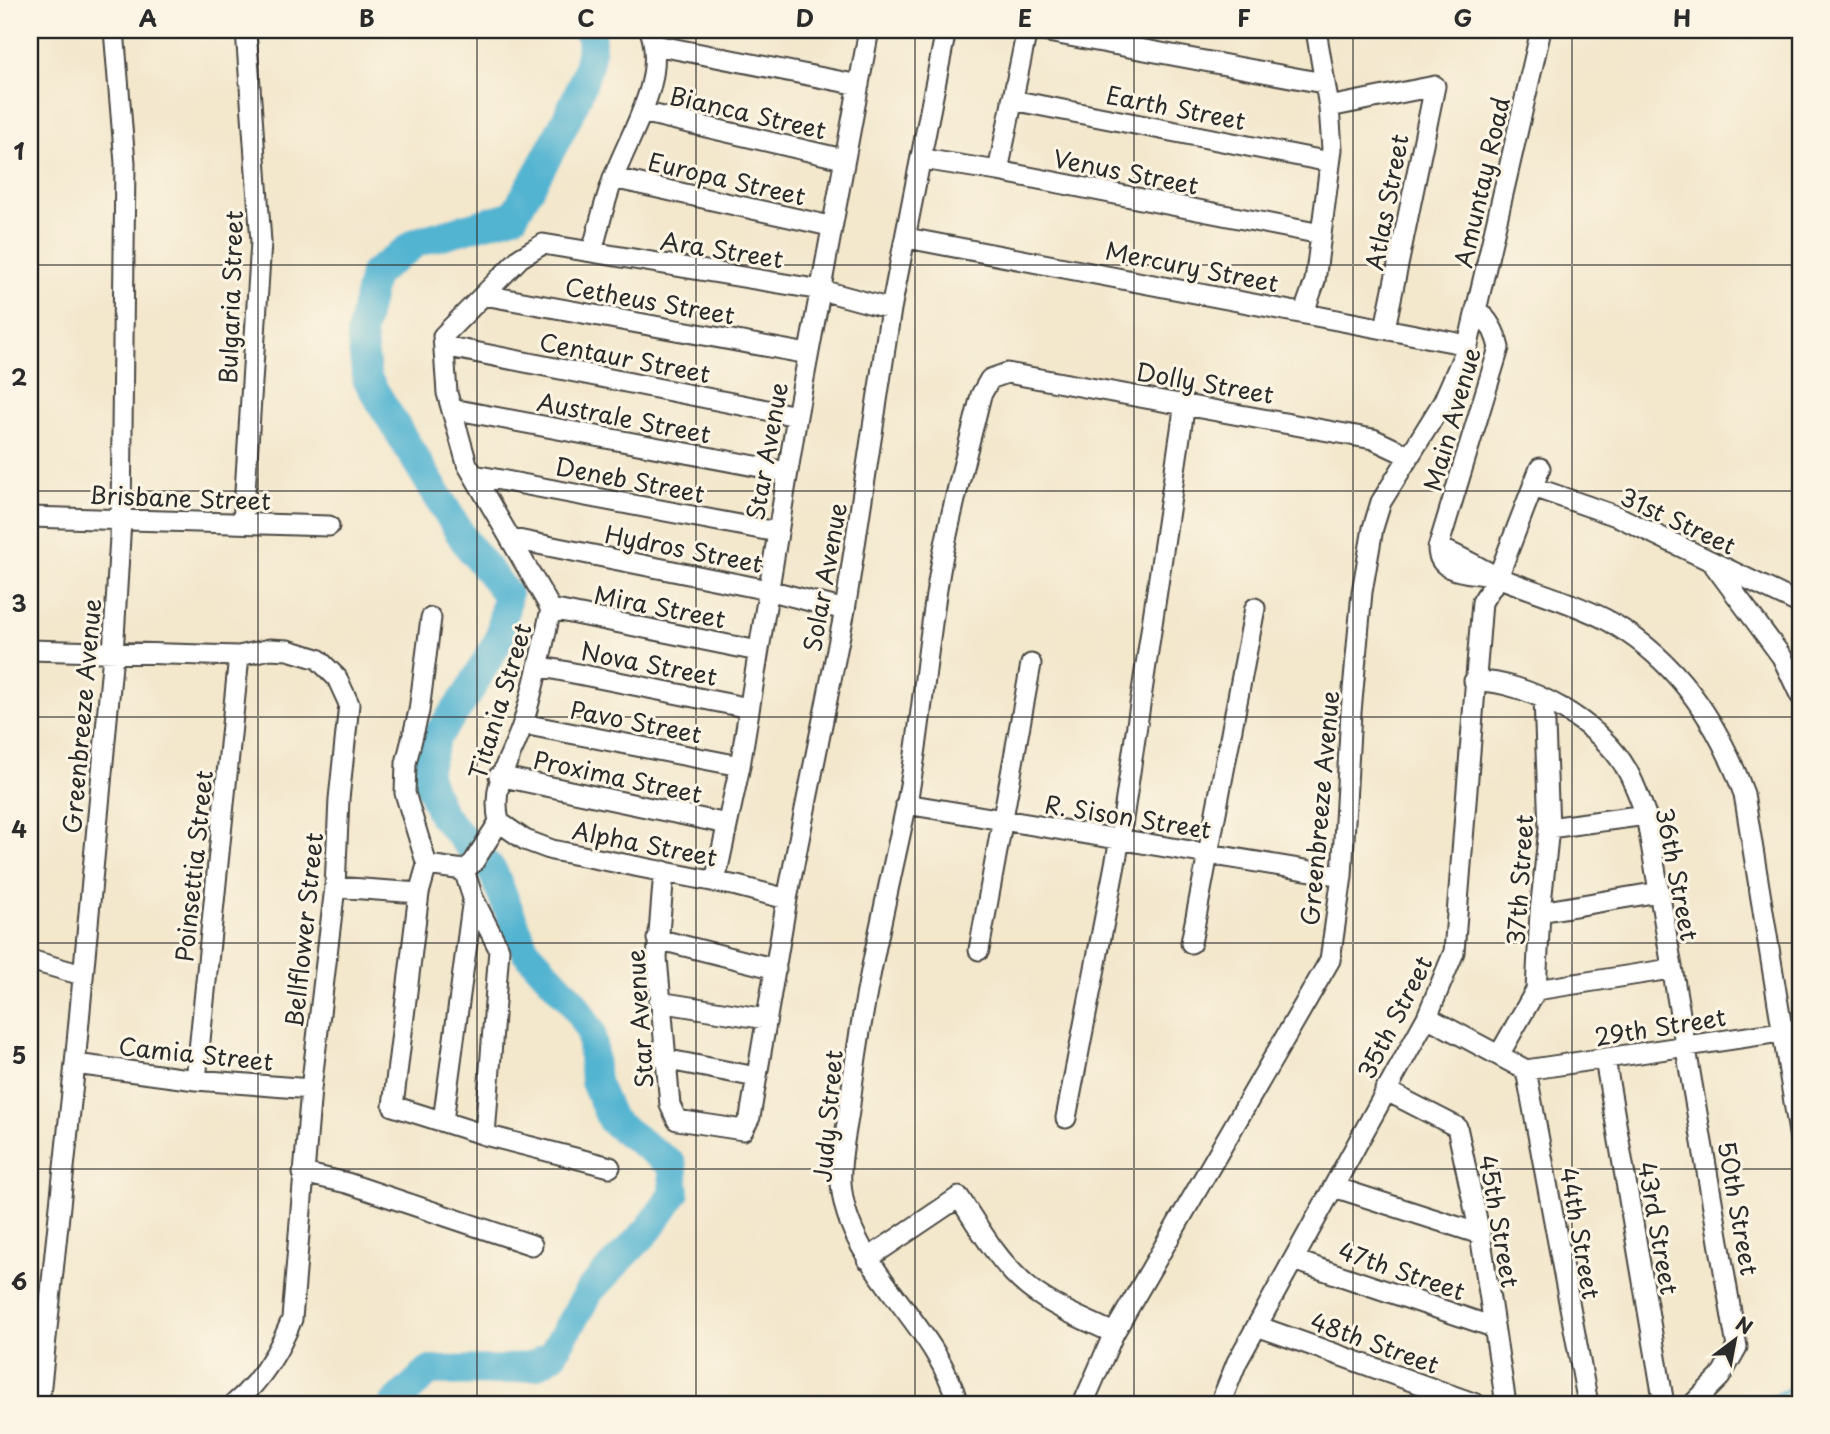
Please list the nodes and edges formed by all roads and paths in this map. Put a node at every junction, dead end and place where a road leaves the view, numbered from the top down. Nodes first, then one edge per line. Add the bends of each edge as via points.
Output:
1 (114, 30) edge
2 (246, 30) edge
3 (869, 30) edge
4 (946, 30) edge
5 (1027, 30) edge
6 (1037, 30) edge
7 (1316, 30) edge
8 (1541, 30) edge
9 (653, 37) edge
10 (1323, 83) junction
11 (859, 86) junction
12 (1012, 100) junction
13 (1329, 107) junction
14 (642, 112) junction
15 (843, 159) junction
16 (922, 159) junction
17 (1330, 162) junction
18 (998, 171) junction
19 (613, 178) junction
20 (830, 226) junction
21 (1321, 234) junction
22 (907, 238) junction
23 (592, 252) junction
24 (821, 290) junction
25 (484, 295) junction
26 (891, 309) junction
27 (1476, 309) junction
28 (1304, 312) junction
29 (1385, 328) junction
30 (1468, 345) junction
31 (444, 346) junction
32 (808, 354) junction
33 (990, 379) joint
34 (1185, 402) junction
35 (452, 409) junction
36 (797, 416) junction
37 (1409, 456) junction
38 (1540, 468) dead end
39 (788, 472) junction
40 (474, 475) junction
41 (1533, 487) junction
42 (30, 517) edge
43 (121, 520) junction
44 (243, 523) junction
45 (329, 526) dead end
46 (777, 532) junction
47 (513, 539) junction
48 (1713, 564) junction
49 (1497, 577) junction
50 (768, 590) junction
51 (1800, 604) edge
52 (1255, 608) dead end
53 (551, 609) junction
54 (845, 610) junction
55 (431, 618) dead end
56 (30, 650) edge
57 (758, 651) junction
58 (113, 654) junction
59 (239, 656) junction
60 (1031, 664) dead end
61 (538, 666) junction
62 (1474, 681) junction
63 (1800, 695) edge
64 (1544, 699) junction
65 (749, 708) junction
66 (523, 724) junction
67 (740, 766) junction
68 (499, 776) junction
69 (906, 804) junction
70 (1646, 815) junction
71 (1003, 821) junction
72 (727, 824) junction
73 (497, 826) junction
74 (1549, 828) junction
75 (1120, 839) junction
76 (1206, 853) junction
77 (427, 865) junction
78 (468, 867) junction
79 (664, 871) junction
80 (1342, 876) junction
81 (715, 881) junction
82 (335, 887) junction
83 (1659, 892) junction
84 (419, 893) junction
85 (473, 898) junction
86 (788, 900) junction
87 (1540, 912) junction
88 (657, 939) junction
89 (1191, 943) dead end
90 (979, 950) dead end
91 (30, 960) edge
92 (776, 969) junction
93 (1671, 969) junction
94 (82, 975) junction
95 (1536, 990) junction
96 (659, 1002) junction
97 (1427, 1017) junction
98 (765, 1019) junction
99 (1792, 1030) edge
100 (1687, 1046) junction
101 (1499, 1055) junction
102 (664, 1059) junction
103 (1605, 1059) junction
104 (75, 1064) junction
105 (1526, 1070) junction
106 (756, 1077) junction
107 (196, 1080) junction
108 (311, 1089) junction
109 (1385, 1090) junction
110 (1066, 1118) dead end
111 (443, 1122) junction
112 (743, 1130) joint
113 (485, 1135) junction
114 (1800, 1139) edge
115 (610, 1167) dead end
116 (303, 1173) junction
117 (1334, 1187) junction
118 (1480, 1234) junction
119 (532, 1245) dead end
120 (867, 1259) junction
121 (1294, 1259) junction
122 (1257, 1326) junction
123 (1493, 1327) junction
124 (1114, 1333) junction
125 (1226, 1402) edge
126 (39, 1404) edge
127 (234, 1404) edge
128 (958, 1404) edge
129 (1083, 1404) edge
130 (1476, 1404) edge
131 (1506, 1404) edge
132 (1588, 1404) edge
133 (1664, 1404) edge
134 (1693, 1404) edge

1 - 43 street, Greenbreeze Avenue via 125,163
2 - 44 street, Bulgaria Street via 261,242
3 - 11 street, Star Avenue
4 - 16 street, Solar Avenue
5 - 12 street
6 - 10 street
7 - 10 street
8 - 27 street, Amuntay Road
9 - 11 street
9 - 14 street via 651,83
10 - 13 street
11 - 15 street, Star Avenue
12 - 17 street, Earth Street
12 - 18 street
13 - 17 street
13 - 29 street, Atlas Street via 1435,86
14 - 15 street, Bianca Street
14 - 19 street
15 - 20 street, Star Avenue
16 - 18 street, Venus Street
16 - 22 street, Solar Avenue
17 - 21 street
18 - 21 street, Venus Street
19 - 20 street, Europa Street
19 - 23 street
20 - 24 street, Star Avenue
21 - 28 street via 1315,281
22 - 26 street, Solar Avenue
22 - 28 street, Mercury Street
23 - 24 street, Ara Street
23 - 25 street, Ara Street via 543,244 520,258
24 - 26 street, Ara Street
24 - 32 street, Star Avenue
25 - 31 street via 443,336
25 - 32 street, Cetheus Street
26 - 54 street, Solar Avenue
27 - 30 street, Amuntay Road
27 - 49 street, Main Avenue via 1487,318 1499,348 1438,548
28 - 29 street, Mercury Street
29 - 30 street, Mercury Street
30 - 37 street, Greenbreeze Avenue via 1443,402
31 - 35 street, Titania Street
31 - 36 street, Centaur Street
32 - 36 street, Star Avenue
33 - 34 street, Dolly Street via 1007,373
33 - 69 street, Judy Street via 981,395 940,569
34 - 37 street, Dolly Street via 1373,439
34 - 75 street
35 - 39 street, Australe Street
35 - 40 street, Titania Street
36 - 39 street, Star Avenue
37 - 80 street, Greenbreeze Avenue via 1381,502 1362,592
38 - 41 street
39 - 46 street, Star Avenue
40 - 46 street, Deneb Street
40 - 47 street, Titania Street
41 - 48 street, 31st Street via 1619,517
41 - 49 street
42 - 43 street, Brisbane Street
43 - 44 street, Brisbane Street
43 - 58 street, Greenbreeze Avenue
44 - 45 street, Brisbane Street
46 - 50 street, Star Avenue
47 - 50 street, Hydros Street
47 - 53 street, Titania Street
48 - 51 street, 31st Street
48 - 63 street via 1782,657
49 - 62 street, 35th Street via 1482,602
49 - 99 street, Main Avenue via 1604,619 1641,642 1710,718 1728,749 1744,794
50 - 54 street, Hydros Street
50 - 57 street, Star Avenue
52 - 76 street
53 - 57 street, Mira Street
53 - 61 street, Titania Street
54 - 86 street, Solar Avenue
55 - 77 street via 405,793
56 - 58 street, Bellflower Street
57 - 65 street, Star Avenue
58 - 59 street, Bellflower Street
58 - 94 street, Greenbreeze Avenue
59 - 82 street, Bellflower Street via 271,649 318,659 337,678 349,704
59 - 107 street, Poinsettia Street
60 - 71 street
61 - 65 street, Nova Street
61 - 66 street, Titania Street
62 - 64 street, 36th Street via 1491,680
62 - 97 street, 35th Street via 1454,952
64 - 70 street, 36th Street via 1606,741 1627,770
64 - 74 street, 37th Street
65 - 67 street, Star Avenue
66 - 67 street, Pavo Street
66 - 68 street, Titania Street
67 - 72 street, Star Avenue
68 - 72 street, Proxima Street
68 - 73 street, Titania Street
69 - 71 street, R. Sison Street
69 - 120 street, Judy Street via 862,1012 841,1182 851,1230
70 - 74 street
70 - 83 street, 36th Street
71 - 75 street, R. Sison Street
71 - 90 street
72 - 81 street, Star Avenue
73 - 78 street
73 - 79 street, Alpha Street via 552,850
74 - 87 street, 37th Street
75 - 76 street, R. Sison Street
75 - 110 street
76 - 80 street, R. Sison Street
76 - 89 street
77 - 78 street
77 - 84 street
78 - 85 street
79 - 81 street, Alpha Street
79 - 88 street, Star Avenue
80 - 124 street, Greenbreeze Avenue via 1330,960
81 - 86 street, Alpha Street
82 - 84 street
82 - 108 street, Bellflower Street
83 - 87 street
83 - 93 street, 36th Street
84 - 111 street via 393,1106
85 - 111 street
85 - 113 street via 499,949 502,1041
86 - 92 street, Solar Avenue
87 - 95 street, 37th Street
88 - 92 street
88 - 96 street, Star Avenue
91 - 94 street
92 - 98 street, Solar Avenue
93 - 95 street
93 - 100 street, 36th Street
94 - 104 street, Greenbreeze Avenue
95 - 101 street, 37th Street
96 - 98 street
96 - 102 street, Star Avenue
97 - 101 street
97 - 109 street, 35th Street
98 - 106 street, Solar Avenue
99 - 100 street, 29th Street
99 - 114 street, Main Avenue
100 - 103 street, 29th Street
100 - 134 street, 50th Street via 1737,1347 1720,1377
101 - 105 street
102 - 106 street
102 - 112 street, Star Avenue via 670,1105 677,1120
103 - 105 street, 29th Street
103 - 133 street, 43rd Street
104 - 107 street, Camia Street
104 - 126 street, Greenbreeze Avenue
105 - 132 street, 44th Street
106 - 112 street, Solar Avenue via 750,1117
107 - 108 street, Camia Street
108 - 116 street, Bellflower Street
109 - 117 street, 35th Street
109 - 118 street, 45th Street via 1457,1127
111 - 113 street
113 - 115 street
116 - 119 street via 347,1183
116 - 127 street, Bellflower Street via 292,1319 263,1374
117 - 118 street
117 - 121 street, 35th Street
118 - 123 street, 45th Street
120 - 124 street via 958,1197 1003,1262 1028,1287
120 - 128 street, Judy Street via 937,1353 951,1377
121 - 122 street, 35th Street
121 - 123 street, 47th Street
122 - 125 street, 35th Street
122 - 130 street, 48th Street
123 - 131 street, 45th Street
124 - 129 street, Greenbreeze Avenue

